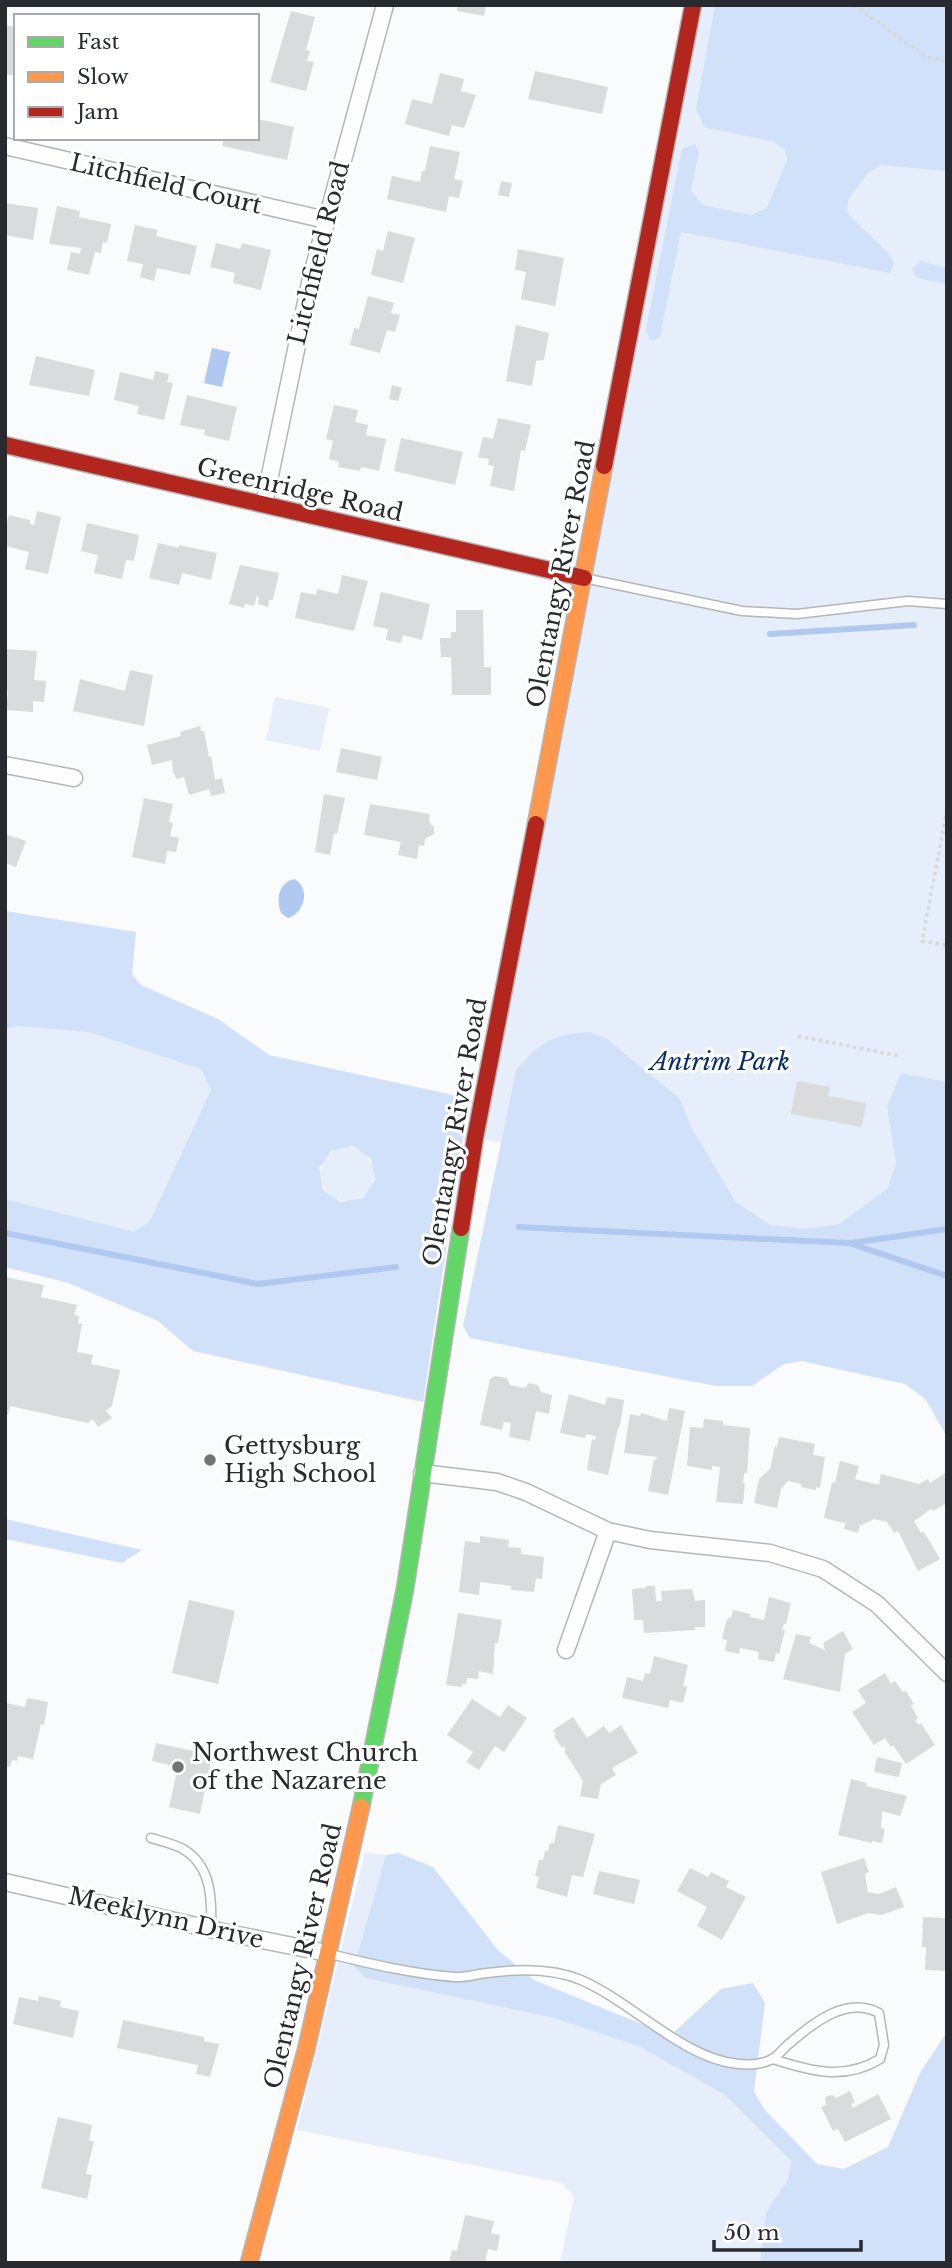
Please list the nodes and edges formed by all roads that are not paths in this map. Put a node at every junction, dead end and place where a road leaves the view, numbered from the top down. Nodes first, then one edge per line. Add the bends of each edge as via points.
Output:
1 (385, 5) edge
2 (693, 5) edge
3 (5, 146) edge
4 (326, 220) junction
5 (5, 446) edge
6 (264, 504) junction
7 (584, 578) junction
8 (947, 604) edge
9 (5, 765) edge
10 (74, 778) dead end
11 (422, 1473) junction
12 (608, 1531) junction
13 (566, 1650) dead end
14 (947, 1673) edge
15 (151, 1838) dead end
16 (5, 1882) edge
17 (211, 1930) junction
18 (327, 1953) junction
19 (773, 2060) junction
20 (248, 2263) edge

1 - 4 street, Litchfield Road
2 - 7 main road, Olentangy River Road
3 - 4 street, Litchfield Court
4 - 6 street, Litchfield Road
5 - 6 main road, Greenridge Road
6 - 7 main road, Greenridge Road
7 - 8 lane via 742,611 797,614 908,601
7 - 11 main road, Olentangy River Road via 475,1138
9 - 10 street
11 - 12 street via 498,1482
11 - 18 main road, Olentangy River Road via 374,1748
12 - 13 street
12 - 14 street via 770,1553 823,1569 877,1604
15 - 17 lane via 183,1849 204,1871 211,1891
16 - 17 street, Meeklynn Drive
17 - 18 street, Meeklynn Drive
18 - 19 lane via 458,1978 489,1972 565,1974 621,2001 715,2061 754,2065
18 - 20 main road, Olentangy River Road via 306,2050
19 - 19 lane via 838,2010 867,2007 879,2013 884,2045 880,2059 865,2068 831,2073

